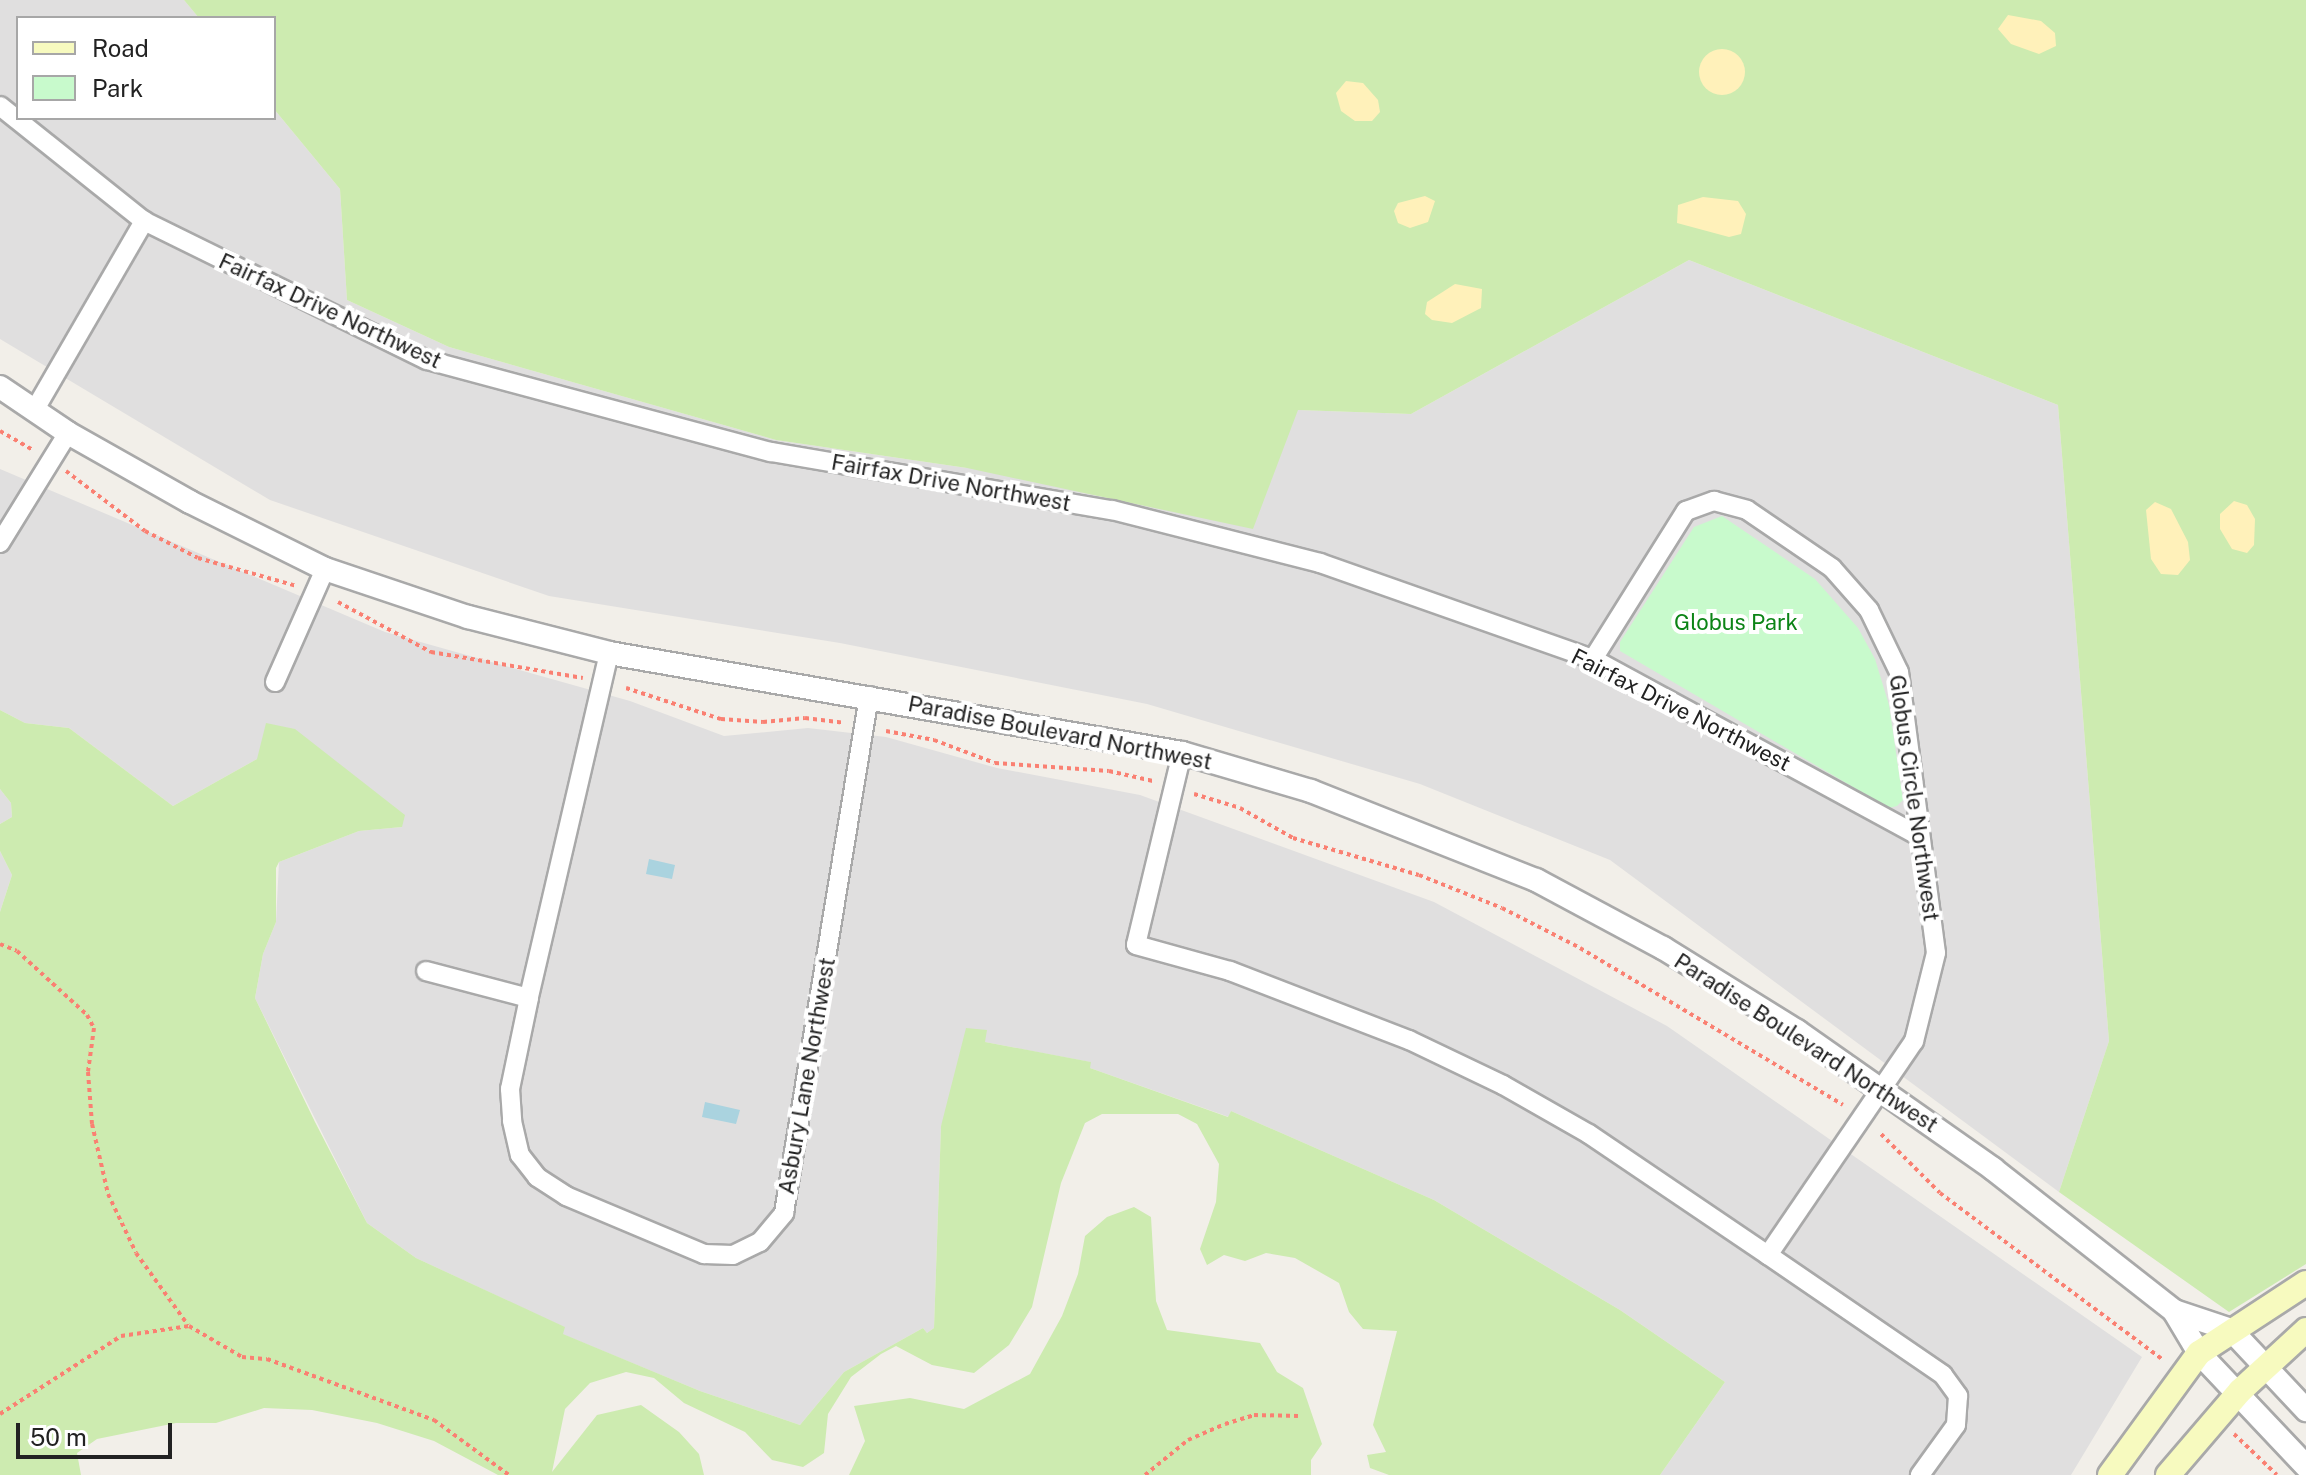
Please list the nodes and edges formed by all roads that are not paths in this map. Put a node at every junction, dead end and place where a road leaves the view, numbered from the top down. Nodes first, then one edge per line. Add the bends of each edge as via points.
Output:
1 (0, 106) edge
2 (16, 119) edge
3 (18, 120) edge
4 (144, 221) junction
5 (0, 387) edge
6 (34, 411) junction
7 (68, 433) junction
8 (0, 543) edge
9 (325, 569) junction
10 (609, 653) junction
11 (1593, 659) junction
12 (275, 682) dead end
13 (869, 696) junction
14 (1182, 753) junction
15 (1919, 836) junction
16 (426, 971) dead end
17 (529, 998) junction
18 (1883, 1090) junction
19 (1768, 1255) junction
20 (2306, 1283) edge
21 (2174, 1311) junction
22 (2231, 1330) junction
23 (2306, 1330) edge
24 (2199, 1353) junction
25 (2267, 1364) junction
26 (2240, 1391) junction
27 (2306, 1410) edge
28 (2306, 1466) edge
29 (1920, 1475) edge
30 (2110, 1475) edge
31 (2168, 1475) edge

1 - 2 street, Fairfax Drive Northwest
3 - 4 street, Fairfax Drive Northwest
4 - 6 street
4 - 11 street, Fairfax Drive Northwest via 427,360 771,452 1112,510 1291,556
5 - 6 street, Paradise Boulevard Northwest
6 - 7 street, Paradise Boulevard Northwest
7 - 8 street
7 - 9 street, Paradise Boulevard Northwest
9 - 10 street, Paradise Boulevard Northwest via 468,617
9 - 12 street
10 - 13 street, Paradise Boulevard Northwest
10 - 17 street, Asbury Lane Northwest
11 - 15 street, Fairfax Drive Northwest
11 - 15 street, Globus Circle Northwest via 1686,511 1714,501 1747,510 1832,568 1869,610 1899,672
13 - 14 street, Paradise Boulevard Northwest
13 - 17 street, Asbury Lane Northwest via 793,1174 784,1213 760,1242 733,1255 704,1254 566,1196 537,1177 520,1155 510,1089
14 - 18 street, Paradise Boulevard Northwest via 1311,791 1536,880 1663,948
14 - 19 street via 1136,945 1260,982 1409,1040 1503,1085 1589,1134
15 - 18 street, Globus Circle Northwest via 1936,953 1914,1041
16 - 17 street
18 - 19 street, Globus Circle Northwest
18 - 21 street, Paradise Boulevard Northwest
19 - 29 street via 1943,1375 1958,1396 1956,1425
20 - 22 main road
21 - 22 street, Paradise Boulevard Northwest
21 - 24 street, Paradise Boulevard Northwest
22 - 24 main road
22 - 25 street, Paradise Boulevard Northwest
23 - 25 main road
24 - 26 street, Paradise Boulevard Northwest
24 - 30 main road
25 - 26 main road
25 - 27 street, Paradise Boulevard Northwest
26 - 28 street, Paradise Boulevard Northwest
26 - 31 main road

